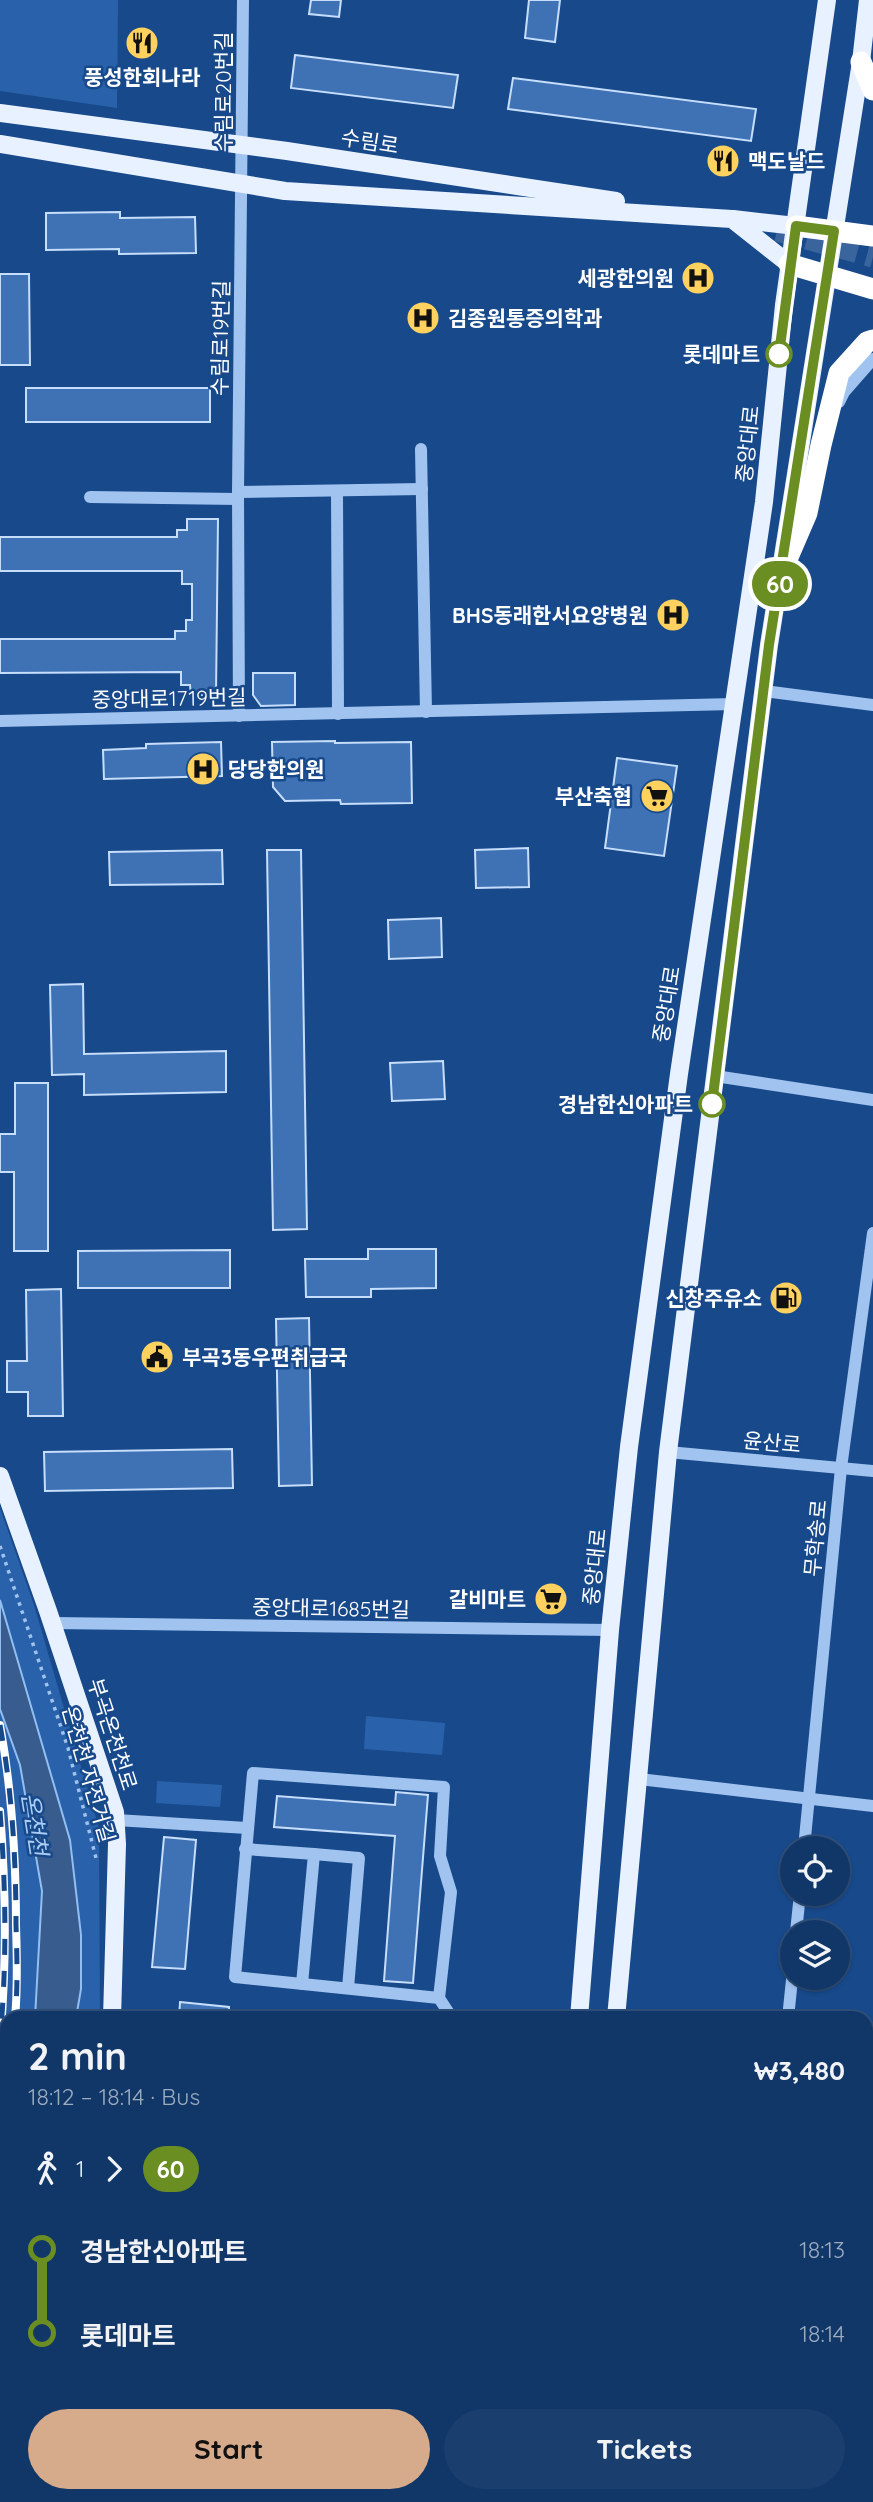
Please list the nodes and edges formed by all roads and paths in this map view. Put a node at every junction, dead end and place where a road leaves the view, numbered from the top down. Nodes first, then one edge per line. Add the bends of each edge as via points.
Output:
1 (243, 0) edge
2 (827, 0) edge
3 (868, 0) edge
4 (865, 53) edge
5 (873, 90) edge
6 (0, 113) edge
7 (0, 144) edge
8 (243, 145) junction
9 (242, 185) junction
10 (732, 219) junction
11 (796, 226) junction
12 (834, 231) junction
13 (873, 236) edge
14 (789, 264) junction
15 (826, 275) junction
16 (873, 289) edge
17 (873, 340) edge
18 (873, 359) edge
19 (821, 444) junction
20 (421, 449) dead end
21 (422, 489) junction
22 (337, 491) junction
23 (237, 496) junction
24 (90, 497) dead end
25 (782, 571) junction
26 (764, 691) junction
27 (734, 704) junction
28 (873, 705) edge
29 (426, 712) junction
30 (338, 714) junction
31 (239, 716) junction
32 (0, 721) edge
33 (715, 1076) junction
34 (873, 1100) edge
35 (873, 1233) edge
36 (668, 1452) junction
37 (841, 1468) junction
38 (873, 1471) edge
39 (0, 1476) edge
40 (0, 1546) edge
41 (52, 1623) junction
42 (610, 1630) junction
43 (639, 1779) junction
44 (809, 1798) junction
45 (873, 1806) edge
46 (116, 1820) junction
47 (247, 1828) junction
48 (805, 1836) edge
49 (245, 1849) junction
50 (314, 1854) junction
51 (97, 1862) dead end
52 (302, 1984) junction
53 (348, 1989) junction
54 (791, 1990) edge
55 (439, 1998) junction
56 (112, 2011) edge
57 (447, 2011) edge
58 (580, 2011) edge
59 (617, 2011) edge
60 (789, 2011) edge

1 - 8 street, 수림로20번길
2 - 11 main road, 중앙대로
3 - 4 main road
4 - 5 highway
4 - 12 main road
6 - 8 main road, 수림로
7 - 9 main road, 수림로
8 - 9 street, 수림로20번길
8 - 10 main road, 수림로
9 - 10 main road, 수림로
9 - 23 street, 수림로19번길
10 - 11 main road, 수림로
10 - 14 main road, 수림로
11 - 12 highway
11 - 14 main road, 중앙대로
12 - 13 highway
12 - 15 main road
14 - 15 highway
14 - 27 main road, 중앙대로 via 764,502
15 - 16 highway
15 - 25 main road
17 - 19 highway via 839,373
18 - 19 street via 844,392
19 - 25 highway via 807,513
20 - 21 street
21 - 22 street
21 - 29 street
22 - 23 street
22 - 30 street
23 - 24 street
23 - 31 street, 수림로19번길
25 - 26 main road
26 - 28 street
26 - 33 main road
27 - 29 street, 중앙대로1719번길
27 - 42 main road, 중앙대로 via 629,1447
29 - 30 street, 중앙대로1719번길
30 - 31 street, 중앙대로1719번길
31 - 32 street, 중앙대로1719번길
33 - 34 street
33 - 36 main road
35 - 37 street, 무학송로
36 - 37 street, 윤산로
36 - 43 main road
37 - 38 street, 윤산로
37 - 44 street, 무학송로
39 - 41 main road, 부곡온천천로
40 - 51 path, 온천천 자전거길 via 68,1748
41 - 42 street, 중앙대로1685번길
41 - 46 main road, 부곡온천천로
42 - 58 main road, 중앙대로
43 - 44 street
43 - 59 main road
44 - 45 street
44 - 48 street, 무학송로
46 - 47 street
46 - 56 main road, 부곡온천천로
47 - 49 street
47 - 55 street via 253,1773 444,1787 440,1856 451,1892
49 - 50 street
49 - 52 street via 235,1977
50 - 52 street
50 - 53 street via 359,1858
52 - 53 street
53 - 55 street
54 - 60 street
55 - 57 street

